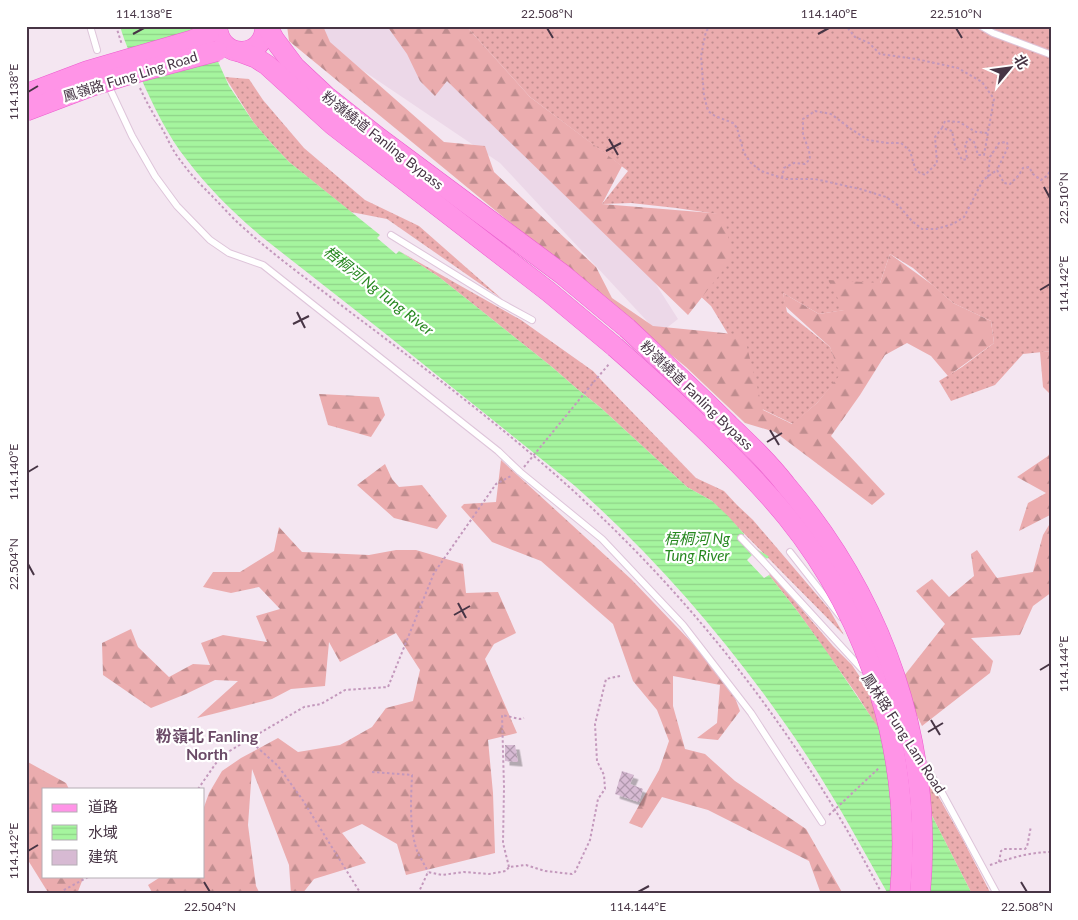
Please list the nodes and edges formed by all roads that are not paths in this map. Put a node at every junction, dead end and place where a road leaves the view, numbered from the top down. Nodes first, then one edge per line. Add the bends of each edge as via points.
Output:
1 (90, 26) edge
2 (266, 26) edge
3 (981, 26) edge
4 (214, 28) edge
5 (97, 50) dead end
6 (231, 51) junction
7 (1052, 55) edge
8 (110, 89) dead end
9 (26, 94) edge
10 (26, 110) edge
11 (338, 118) junction
12 (391, 235) dead end
13 (532, 320) dead end
14 (741, 538) dead end
15 (790, 552) dead end
16 (844, 624) dead end
17 (848, 631) dead end
18 (855, 646) dead end
19 (857, 654) dead end
20 (862, 670) junction
21 (894, 718) dead end
22 (904, 732) dead end
23 (822, 822) dead end
24 (900, 894) edge
25 (920, 894) edge
26 (997, 894) edge

1 - 5 lane
2 - 6 main road, 鳳嶺路 Fung Ling Road via 259,44 252,50
2 - 11 main road, 粉嶺繞道 Fanling Bypass via 279,47
3 - 7 lane
4 - 6 main road
4 - 9 main road, 鳳嶺路 Fung Ling Road, bridge via 193,40 87,70
6 - 10 main road, 鳳嶺路 Fung Ling Road, bridge via 128,75
6 - 11 main road, 粉嶺繞道 Fanling Bypass via 256,58
8 - 23 lane via 154,176 210,240 229,253 263,265 498,450 602,540 683,625 751,713
11 - 24 main road, 粉嶺繞道 Fanling Bypass, bridge via 638,367 745,469 804,539 848,613 883,703 900,794 903,850
11 - 25 main road, 粉嶺繞道 Fanling Bypass, bridge via 562,274 627,328 765,460 804,506 844,565 868,609 892,665 909,725 918,782 922,850
12 - 13 lane
14 - 20 lane
15 - 16 lane
17 - 18 lane
19 - 20 lane, 鳳林路 Fung Lam Road
20 - 21 lane, 鳳林路 Fung Lam Road
22 - 26 lane, 鳳林路 Fung Lam Road via 941,791

